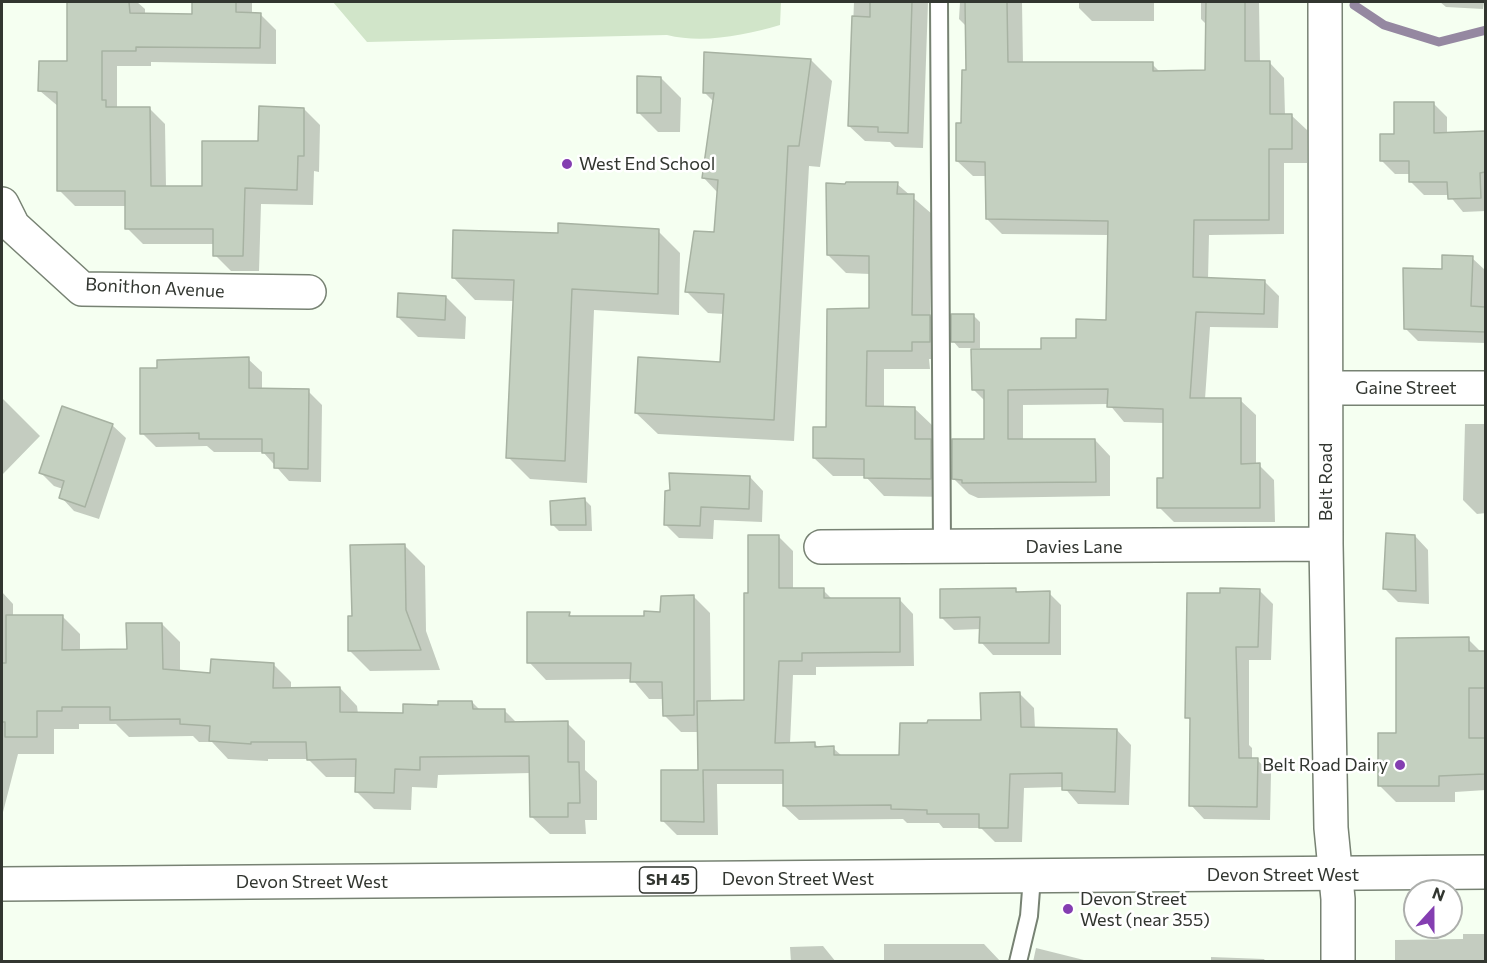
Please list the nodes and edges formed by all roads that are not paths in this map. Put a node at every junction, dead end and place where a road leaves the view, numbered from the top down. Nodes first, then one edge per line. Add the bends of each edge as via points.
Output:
1 (939, 2) edge
2 (1325, 2) edge
3 (2, 204) edge
4 (309, 292) dead end
5 (1327, 388) junction
6 (1485, 388) edge
7 (1326, 544) junction
8 (821, 547) dead end
9 (942, 548) junction
10 (1485, 873) edge
11 (1334, 874) junction
12 (1032, 877) junction
13 (2, 884) edge
14 (1018, 962) edge
15 (1338, 962) edge

1 - 9 lane
2 - 5 street, Belt Road
3 - 4 street, Bonithon Avenue via 13,226 82,289
5 - 6 street, Gaine Street
5 - 7 street, Belt Road
7 - 9 street, Davies Lane
7 - 11 street, Belt Road
8 - 9 street, Davies Lane
10 - 11 street, Devon Street West / SH 45
11 - 12 street, Devon Street West / SH 45
11 - 15 street, Belt Road
12 - 13 street, Devon Street West / SH 45
12 - 14 lane via 1029,916

